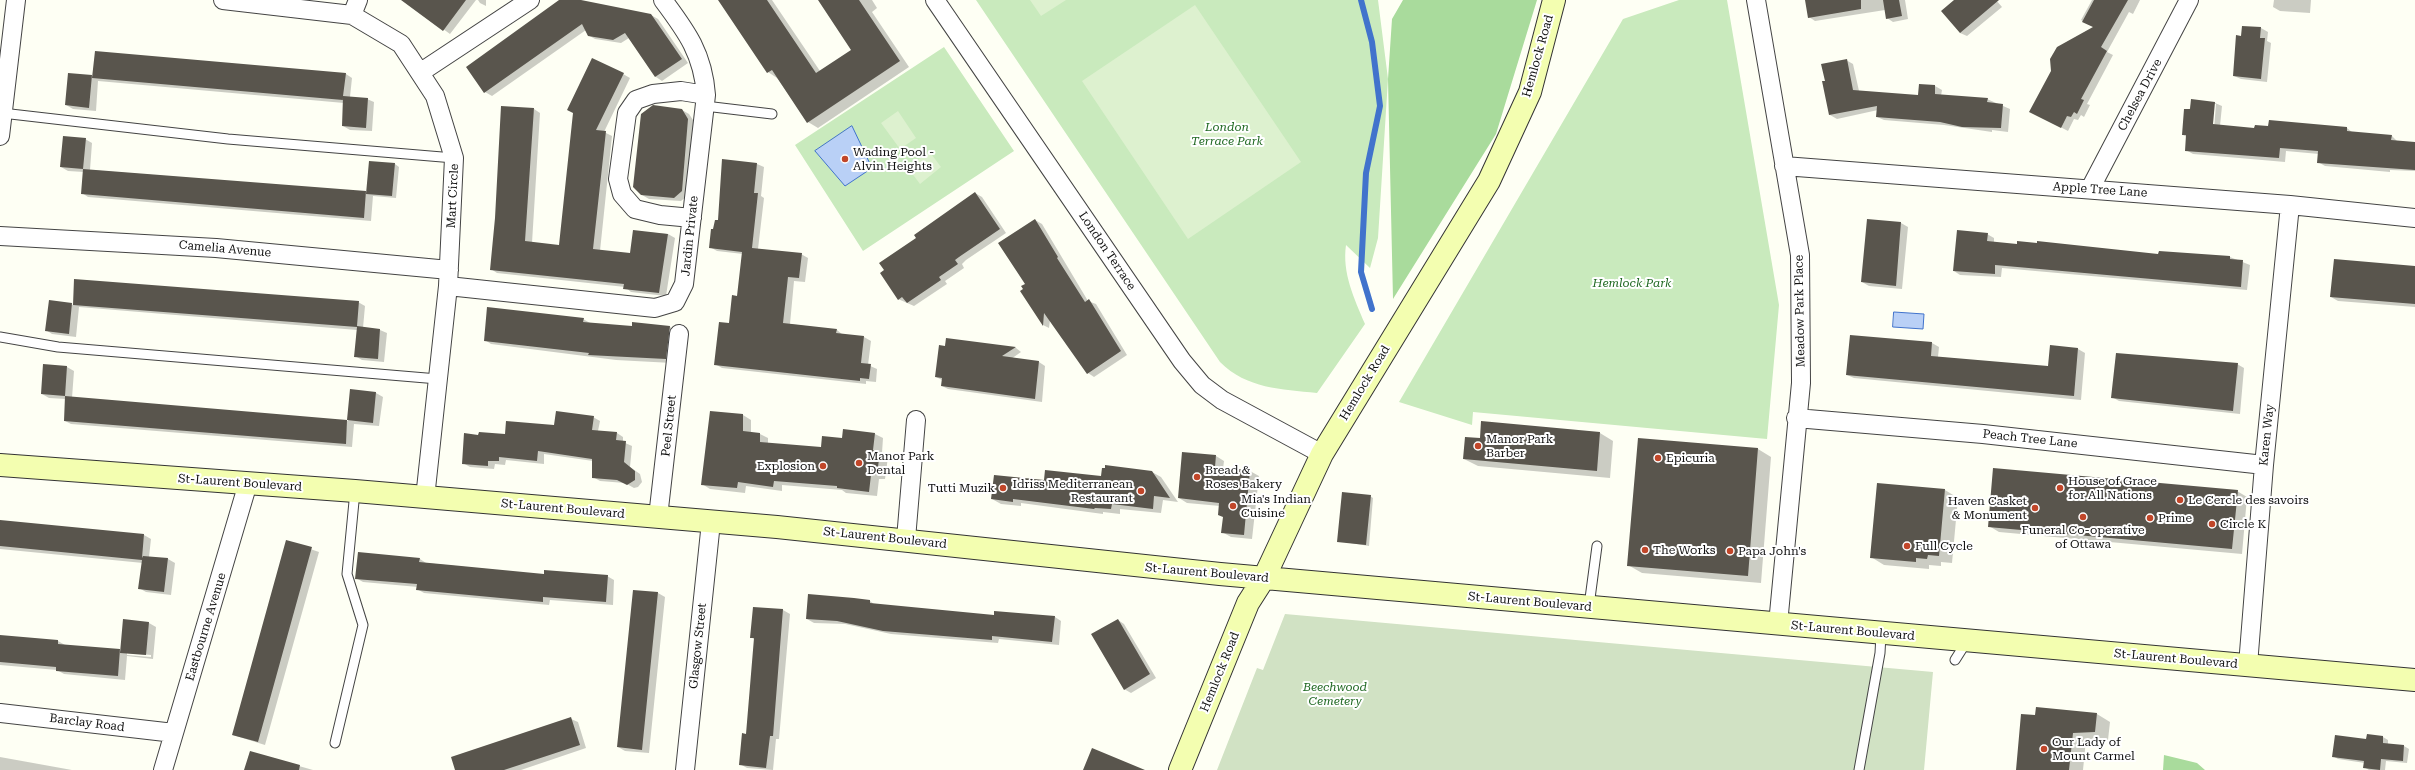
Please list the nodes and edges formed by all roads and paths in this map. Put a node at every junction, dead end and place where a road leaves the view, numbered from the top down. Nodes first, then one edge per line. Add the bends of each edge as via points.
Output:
1 (16, 0) edge
2 (224, 0) edge
3 (530, 0) edge
4 (663, 0) edge
5 (936, 0) edge
6 (1554, 0) edge
7 (1756, 0) edge
8 (2189, 0) edge
9 (279, 3) edge
10 (355, 8) edge
11 (421, 72) junction
12 (705, 100) junction
13 (2, 113) junction
14 (772, 114) dead end
15 (0, 136) edge
16 (454, 158) junction
17 (1784, 166) junction
18 (2090, 189) junction
19 (2290, 205) junction
20 (692, 218) junction
21 (2415, 218) edge
22 (0, 236) edge
23 (449, 278) junction
24 (679, 334) dead end
25 (0, 337) edge
26 (438, 379) junction
27 (1796, 418) junction
28 (916, 420) dead end
29 (1322, 454) junction
30 (0, 465) edge
31 (2264, 465) junction
32 (248, 483) junction
33 (355, 491) junction
34 (425, 498) junction
35 (658, 517) junction
36 (711, 522) junction
37 (906, 539) junction
38 (1597, 546) dead end
39 (1264, 578) junction
40 (1588, 607) junction
41 (1778, 624) junction
42 (1881, 634) junction
43 (1967, 641) junction
44 (1955, 660) dead end
45 (2248, 665) junction
46 (2415, 680) edge
47 (0, 713) edge
48 (174, 733) junction
49 (335, 743) dead end
50 (163, 770) edge
51 (685, 770) edge
52 (1180, 770) edge
53 (1859, 770) edge

1 - 13 street
2 - 9 street, Mart Circle
3 - 11 street
4 - 12 street, Jardin Private via 692,41 704,71
5 - 29 street, London Terrace via 1187,367 1202,385 1222,400
6 - 29 street, Hemlock Road via 1530,92 1489,180
7 - 17 street, Meadow Park Place
8 - 18 street, Chelsea Drive
9 - 10 street, Mart Circle
10 - 11 street, Mart Circle via 401,44
11 - 16 street, Mart Circle via 435,96
12 - 14 lane
12 - 20 street, Jardin Private
12 - 20 street via 681,91 653,94 636,100 627,113 618,179 622,194 635,209 660,215
13 - 15 street
13 - 16 lane via 228,139
16 - 23 street, Mart Circle
17 - 18 street, Apple Tree Lane
17 - 27 street, Meadow Park Place via 1800,255 1801,383
18 - 19 street, Apple Tree Lane
19 - 21 street, Apple Tree Lane
19 - 31 street, Karen Way
20 - 23 street, Jardin Private via 684,284 675,302 655,308
22 - 23 street, Camelia Avenue via 216,248
23 - 26 street, Mart Circle
24 - 35 street, Peel Street
25 - 26 lane via 58,347
26 - 34 street, Mart Circle
27 - 31 street, Peach Tree Lane via 1983,434
27 - 41 street, Meadow Park Place
28 - 37 street
29 - 39 street, Hemlock Road
30 - 32 street, St-Laurent Boulevard
31 - 45 street, Karen Way
32 - 33 street, St-Laurent Boulevard
32 - 48 street, Eastbourne Avenue
33 - 34 street, St-Laurent Boulevard
33 - 49 lane via 347,574 363,625
34 - 35 street, St-Laurent Boulevard
35 - 36 street, St-Laurent Boulevard
36 - 37 street, St-Laurent Boulevard
36 - 51 street, Glasgow Street
37 - 39 street, St-Laurent Boulevard via 1086,561
38 - 40 lane
39 - 40 street, St-Laurent Boulevard
39 - 52 street, Hemlock Road via 1248,603
40 - 41 street, St-Laurent Boulevard
41 - 42 street, St-Laurent Boulevard
42 - 43 street, St-Laurent Boulevard
42 - 53 lane via 1880,653
43 - 44 lane
43 - 45 street, St-Laurent Boulevard
45 - 46 street, St-Laurent Boulevard
47 - 48 street, Barclay Road
48 - 50 street, Eastbourne Avenue

